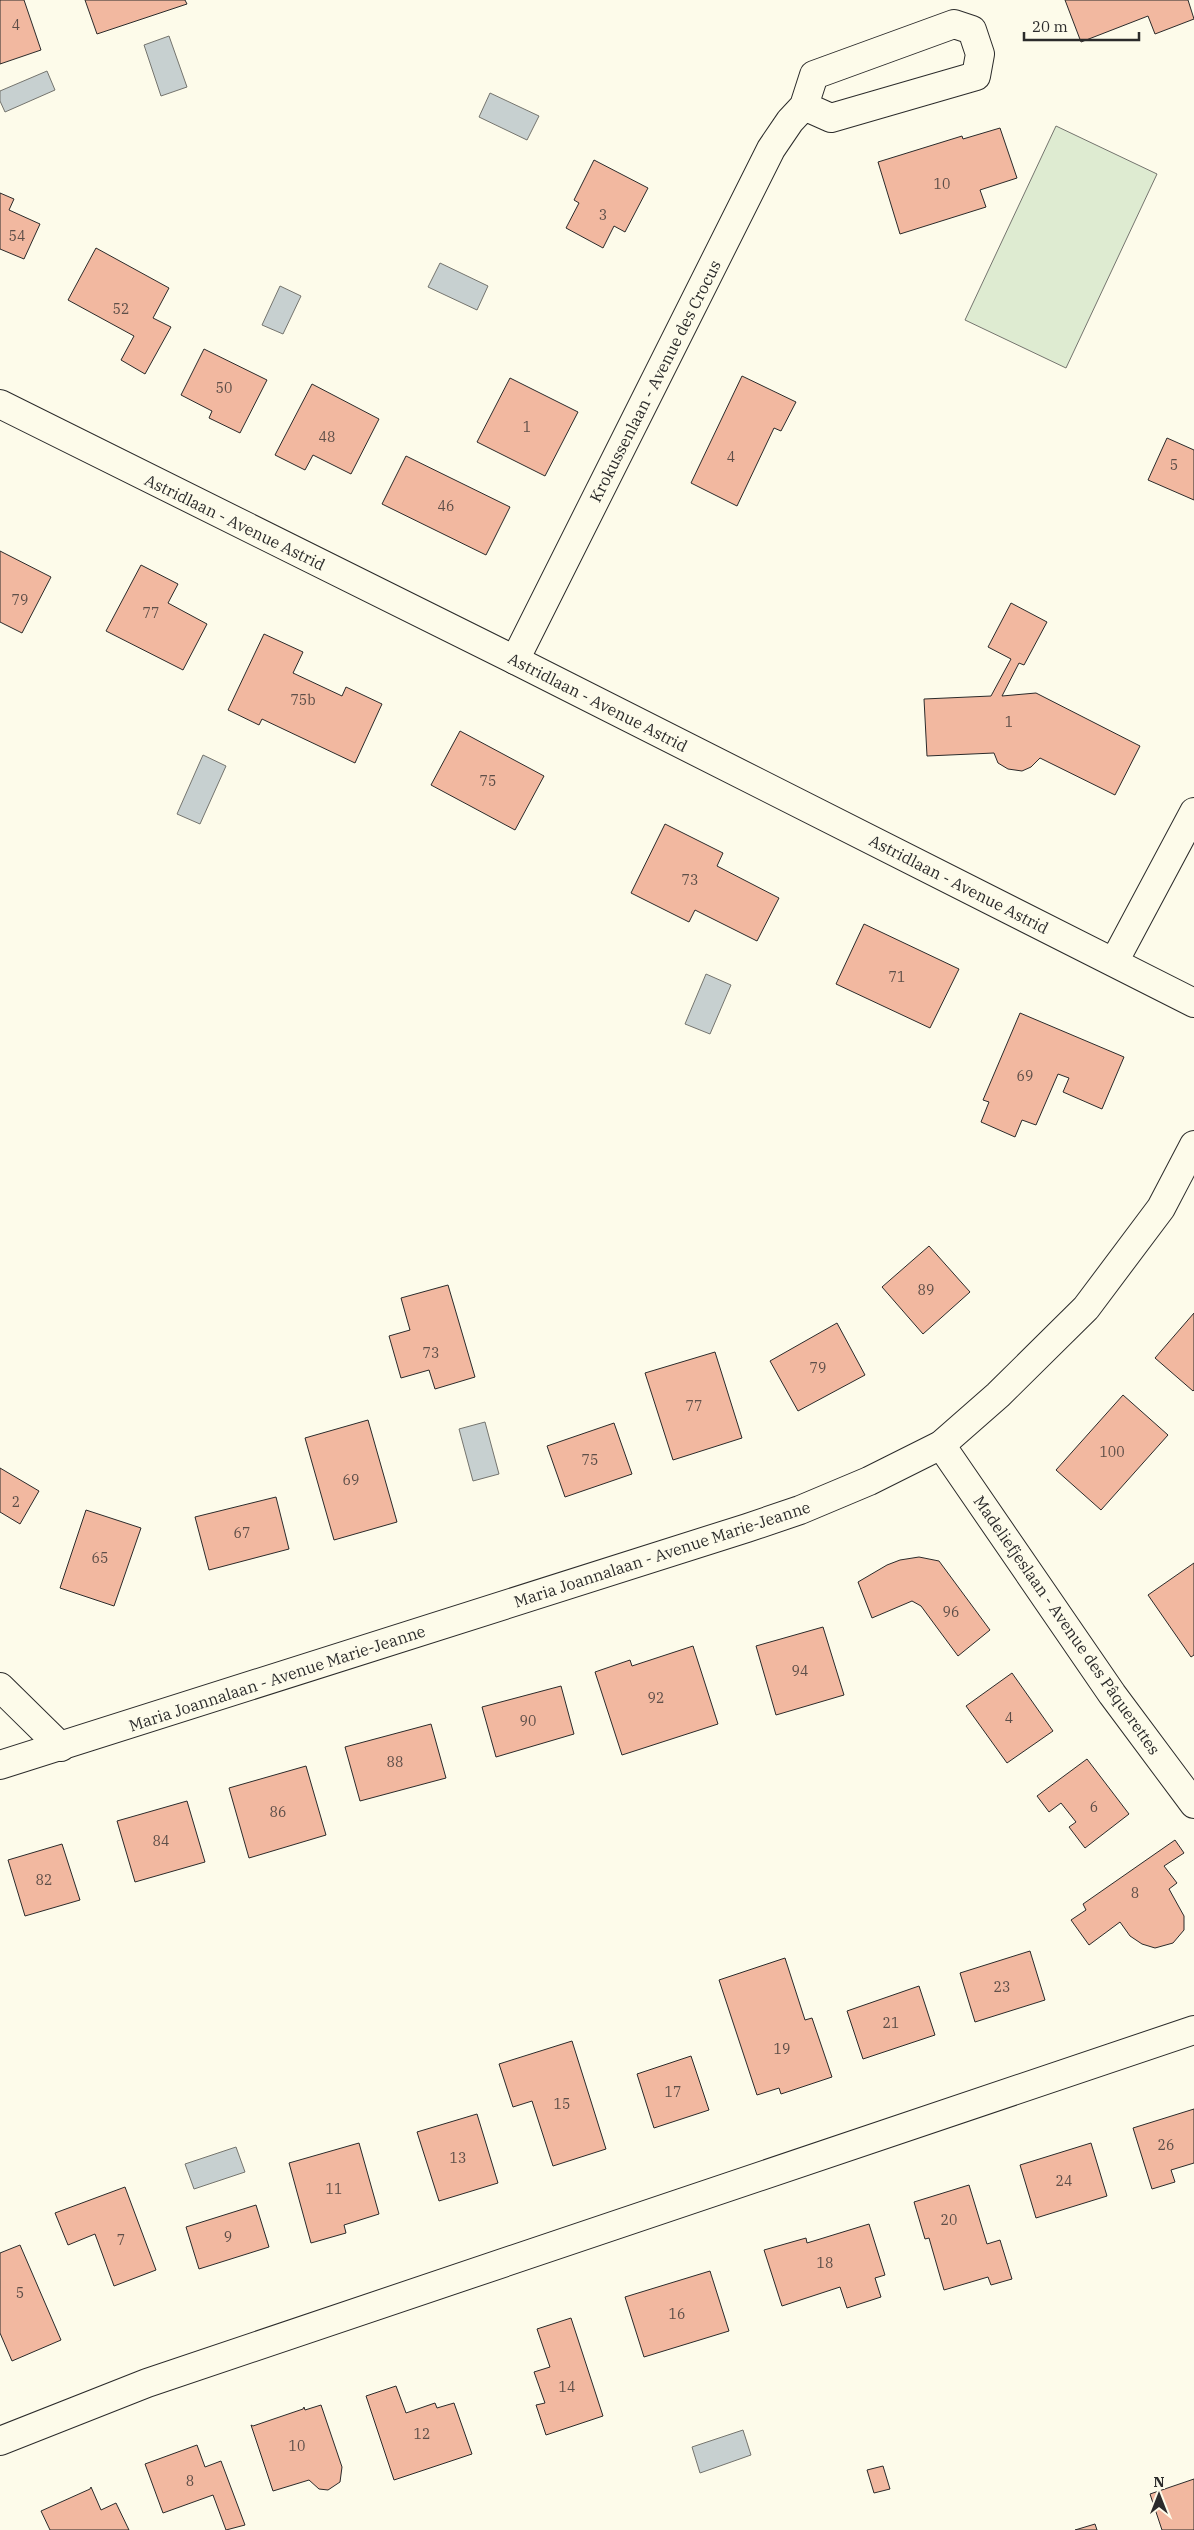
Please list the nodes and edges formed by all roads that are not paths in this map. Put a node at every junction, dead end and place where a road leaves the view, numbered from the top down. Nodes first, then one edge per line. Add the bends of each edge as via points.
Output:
1 (804, 106) junction
2 (0, 404) edge
3 (515, 660) junction
4 (1194, 812) edge
5 (1114, 962) junction
6 (1194, 1004) edge
7 (1194, 1145) edge
8 (941, 1445) junction
9 (0, 1687) edge
10 (61, 1747) junction
11 (0, 1765) edge
12 (1194, 1804) edge
13 (1194, 2030) edge
14 (0, 2441) edge

1 - 1 street, Krokussenlaan - Avenue des Crocus via 831,118 976,76 980,54 972,30 954,24 814,76
1 - 3 street, Krokussenlaan - Avenue des Crocus via 771,149
2 - 3 street, Astridlaan - Avenue Astrid
3 - 5 street, Astridlaan - Avenue Astrid
4 - 5 street
5 - 6 street, Astridlaan - Avenue Astrid
7 - 8 street, Maria Joannalaan - Avenue Marie-Jeanne via 1162,1208 1086,1308 998,1395
8 - 10 street, Maria Joannalaan - Avenue Marie-Jeanne via 869,1481 800,1510
8 - 12 street, Madeliefjeslaan - Avenue des Pâquerettes via 1112,1694
9 - 10 street
10 - 11 street, Maria Joannalaan - Avenue Marie-Jeanne
13 - 14 street via 147,2383

